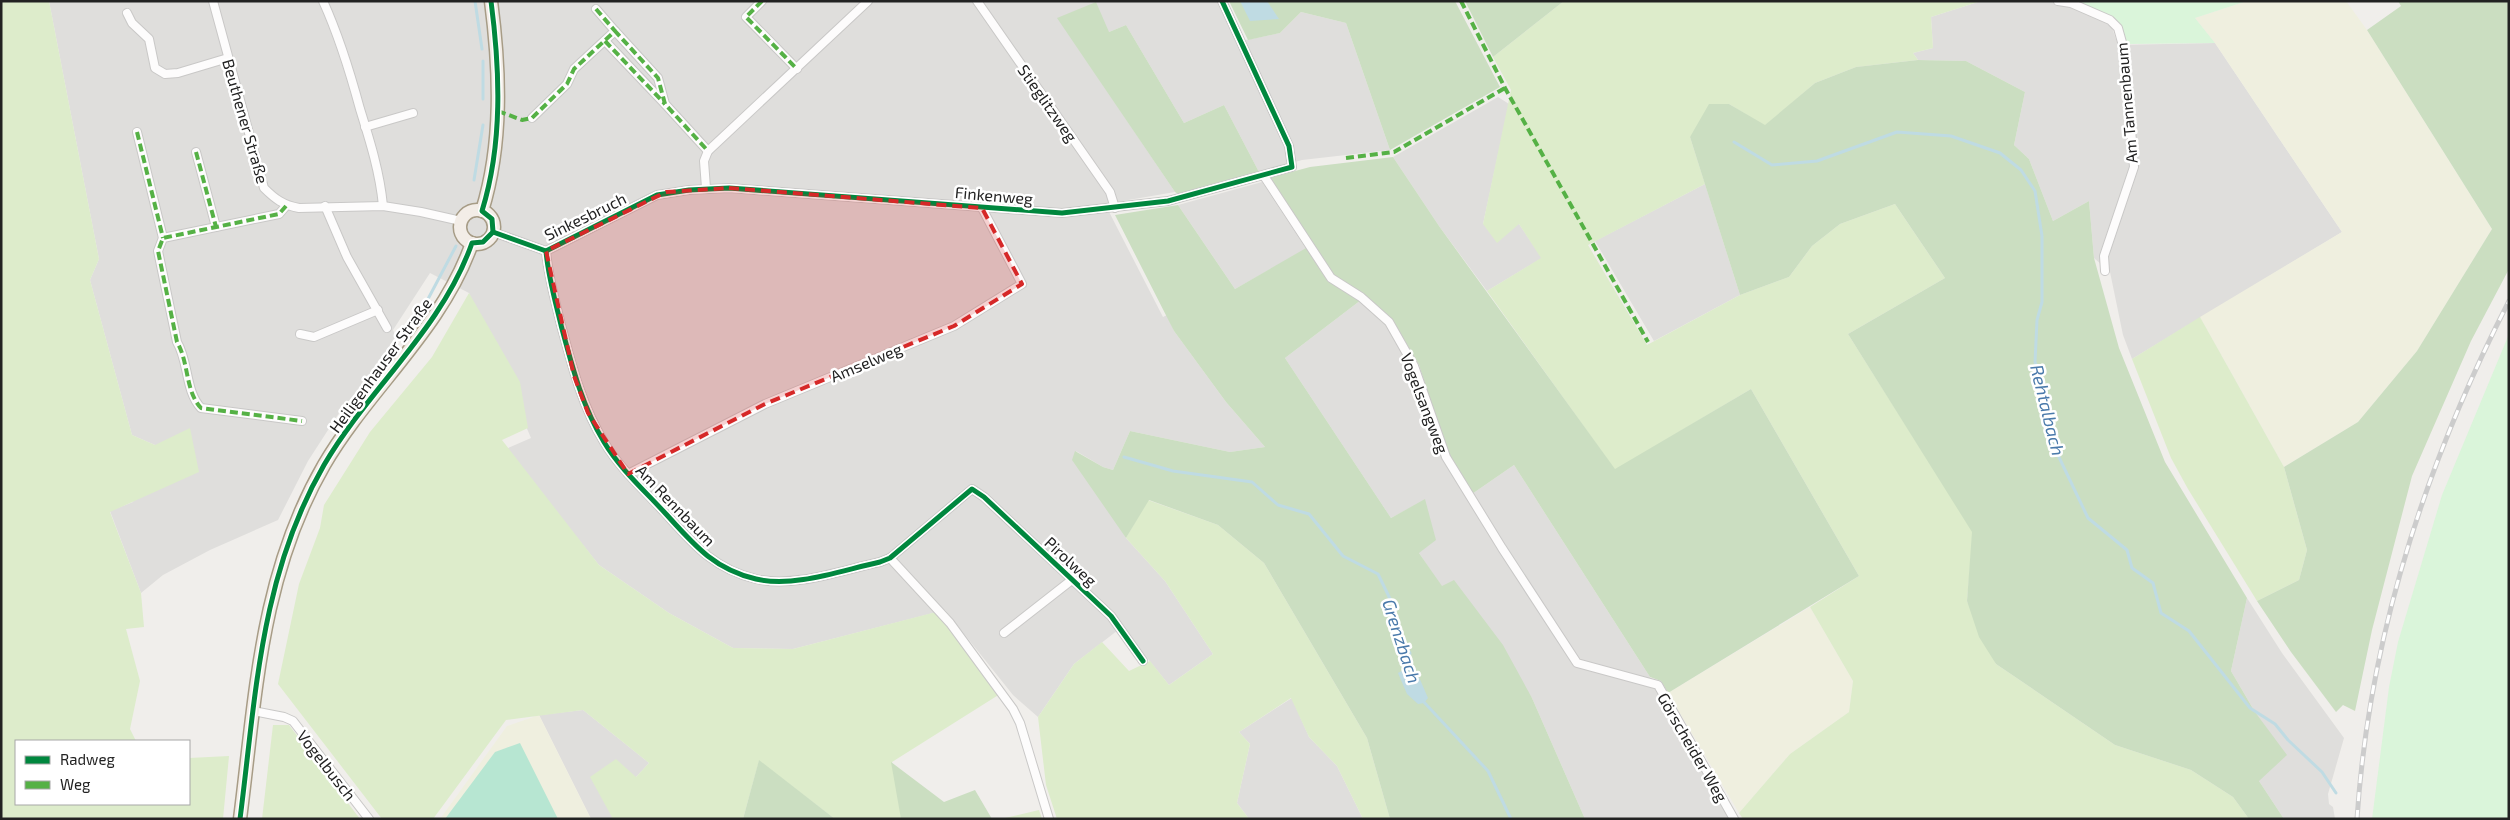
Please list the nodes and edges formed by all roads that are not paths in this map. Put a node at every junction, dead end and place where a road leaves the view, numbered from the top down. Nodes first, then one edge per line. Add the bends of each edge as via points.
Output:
1 (213, 1) edge
2 (491, 1) edge
3 (762, 1) edge
4 (868, 1) edge
5 (977, 1) edge
6 (1222, 1) edge
7 (2058, 1) edge
8 (324, 2) edge
9 (596, 9) dead end
10 (127, 13) dead end
11 (615, 31) junction
12 (605, 42) junction
13 (228, 58) junction
14 (796, 69) junction
15 (665, 104) junction
16 (413, 113) dead end
17 (532, 118) dead end
18 (366, 127) junction
19 (137, 132) dead end
20 (708, 150) junction
21 (196, 152) dead end
22 (1264, 176) junction
23 (706, 188) junction
24 (688, 190) joint
25 (286, 206) junction
26 (325, 206) junction
27 (383, 206) junction
28 (982, 208) junction
29 (1115, 208) junction
30 (482, 211) junction
31 (461, 221) junction
32 (216, 226) junction
33 (493, 232) junction
34 (163, 238) junction
35 (472, 243) junction
36 (546, 251) junction
37 (2105, 271) dead end
38 (378, 310) junction
39 (387, 328) dead end
40 (300, 334) dead end
41 (302, 421) dead end
42 (628, 474) junction
43 (972, 489) joint
44 (1502, 548) joint
45 (890, 558) junction
46 (1073, 579) junction
47 (1004, 634) dead end
48 (1143, 662) dead end
49 (253, 711) junction
50 (240, 819) edge
51 (369, 819) edge
52 (1049, 819) edge
53 (1734, 819) edge

1 - 13 street, Beuthener Straße
2 - 30 main road via 498,111 493,161
3 - 14 street via 746,17
4 - 14 street
5 - 29 street, Stieglitzweg via 1110,192
6 - 22 street, Finkenweg via 1289,146 1292,167
7 - 37 street, Am Tannenbaum via 2110,20 2118,28 2125,53 2134,167 2104,256
8 - 18 street via 337,31
9 - 11 street
10 - 13 street via 149,40 155,68 165,74
11 - 12 street
11 - 15 street via 658,78
12 - 15 street
12 - 17 street via 574,69 567,84
13 - 25 street, Beuthener Straße via 264,188
14 - 20 street
15 - 20 street
16 - 18 street
18 - 27 street
19 - 34 street
20 - 23 street via 704,162
21 - 32 street
22 - 29 street, Finkenweg via 1168,201
22 - 44 street, Vogelsangweg via 1331,278 1361,297 1389,322 1414,366 1446,457
23 - 24 street, Finkenweg
23 - 28 street, Finkenweg
24 - 36 street, Sinkesbruch via 656,195
25 - 26 street
25 - 32 street via 279,214
26 - 27 street
26 - 38 street via 347,257
27 - 31 street
28 - 29 street, Finkenweg via 1062,214
28 - 42 street, Amselweg via 1022,284 954,326 766,404
30 - 31 main road via 469,212
30 - 33 main road via 492,219
31 - 35 main road via 462,235
32 - 34 street
33 - 35 main road via 483,242
33 - 36 street, Sinkesbruch
34 - 41 street via 158,251 161,272 194,400 201,408
35 - 49 main road, Heiligenhauser Straße via 467,258 425,330 349,428 304,504 284,552 269,604
36 - 42 street, Am Rennbaum via 548,272 572,366 588,413 605,444
38 - 39 street
38 - 40 street via 314,337
42 - 45 street, Am Rennbaum via 702,553 735,572 758,579 794,581
43 - 45 street, Am Rennbaum
43 - 46 street, Pirolweg via 984,496
44 - 53 street, Görscheider Weg via 1577,663 1658,685
45 - 52 street via 950,623 1003,694 1020,723
46 - 47 street, Pirolweg
46 - 48 street, Pirolweg via 1111,616
49 - 50 main road, Heiligenhauser Straße
49 - 51 street, Vogelbusch via 293,721

